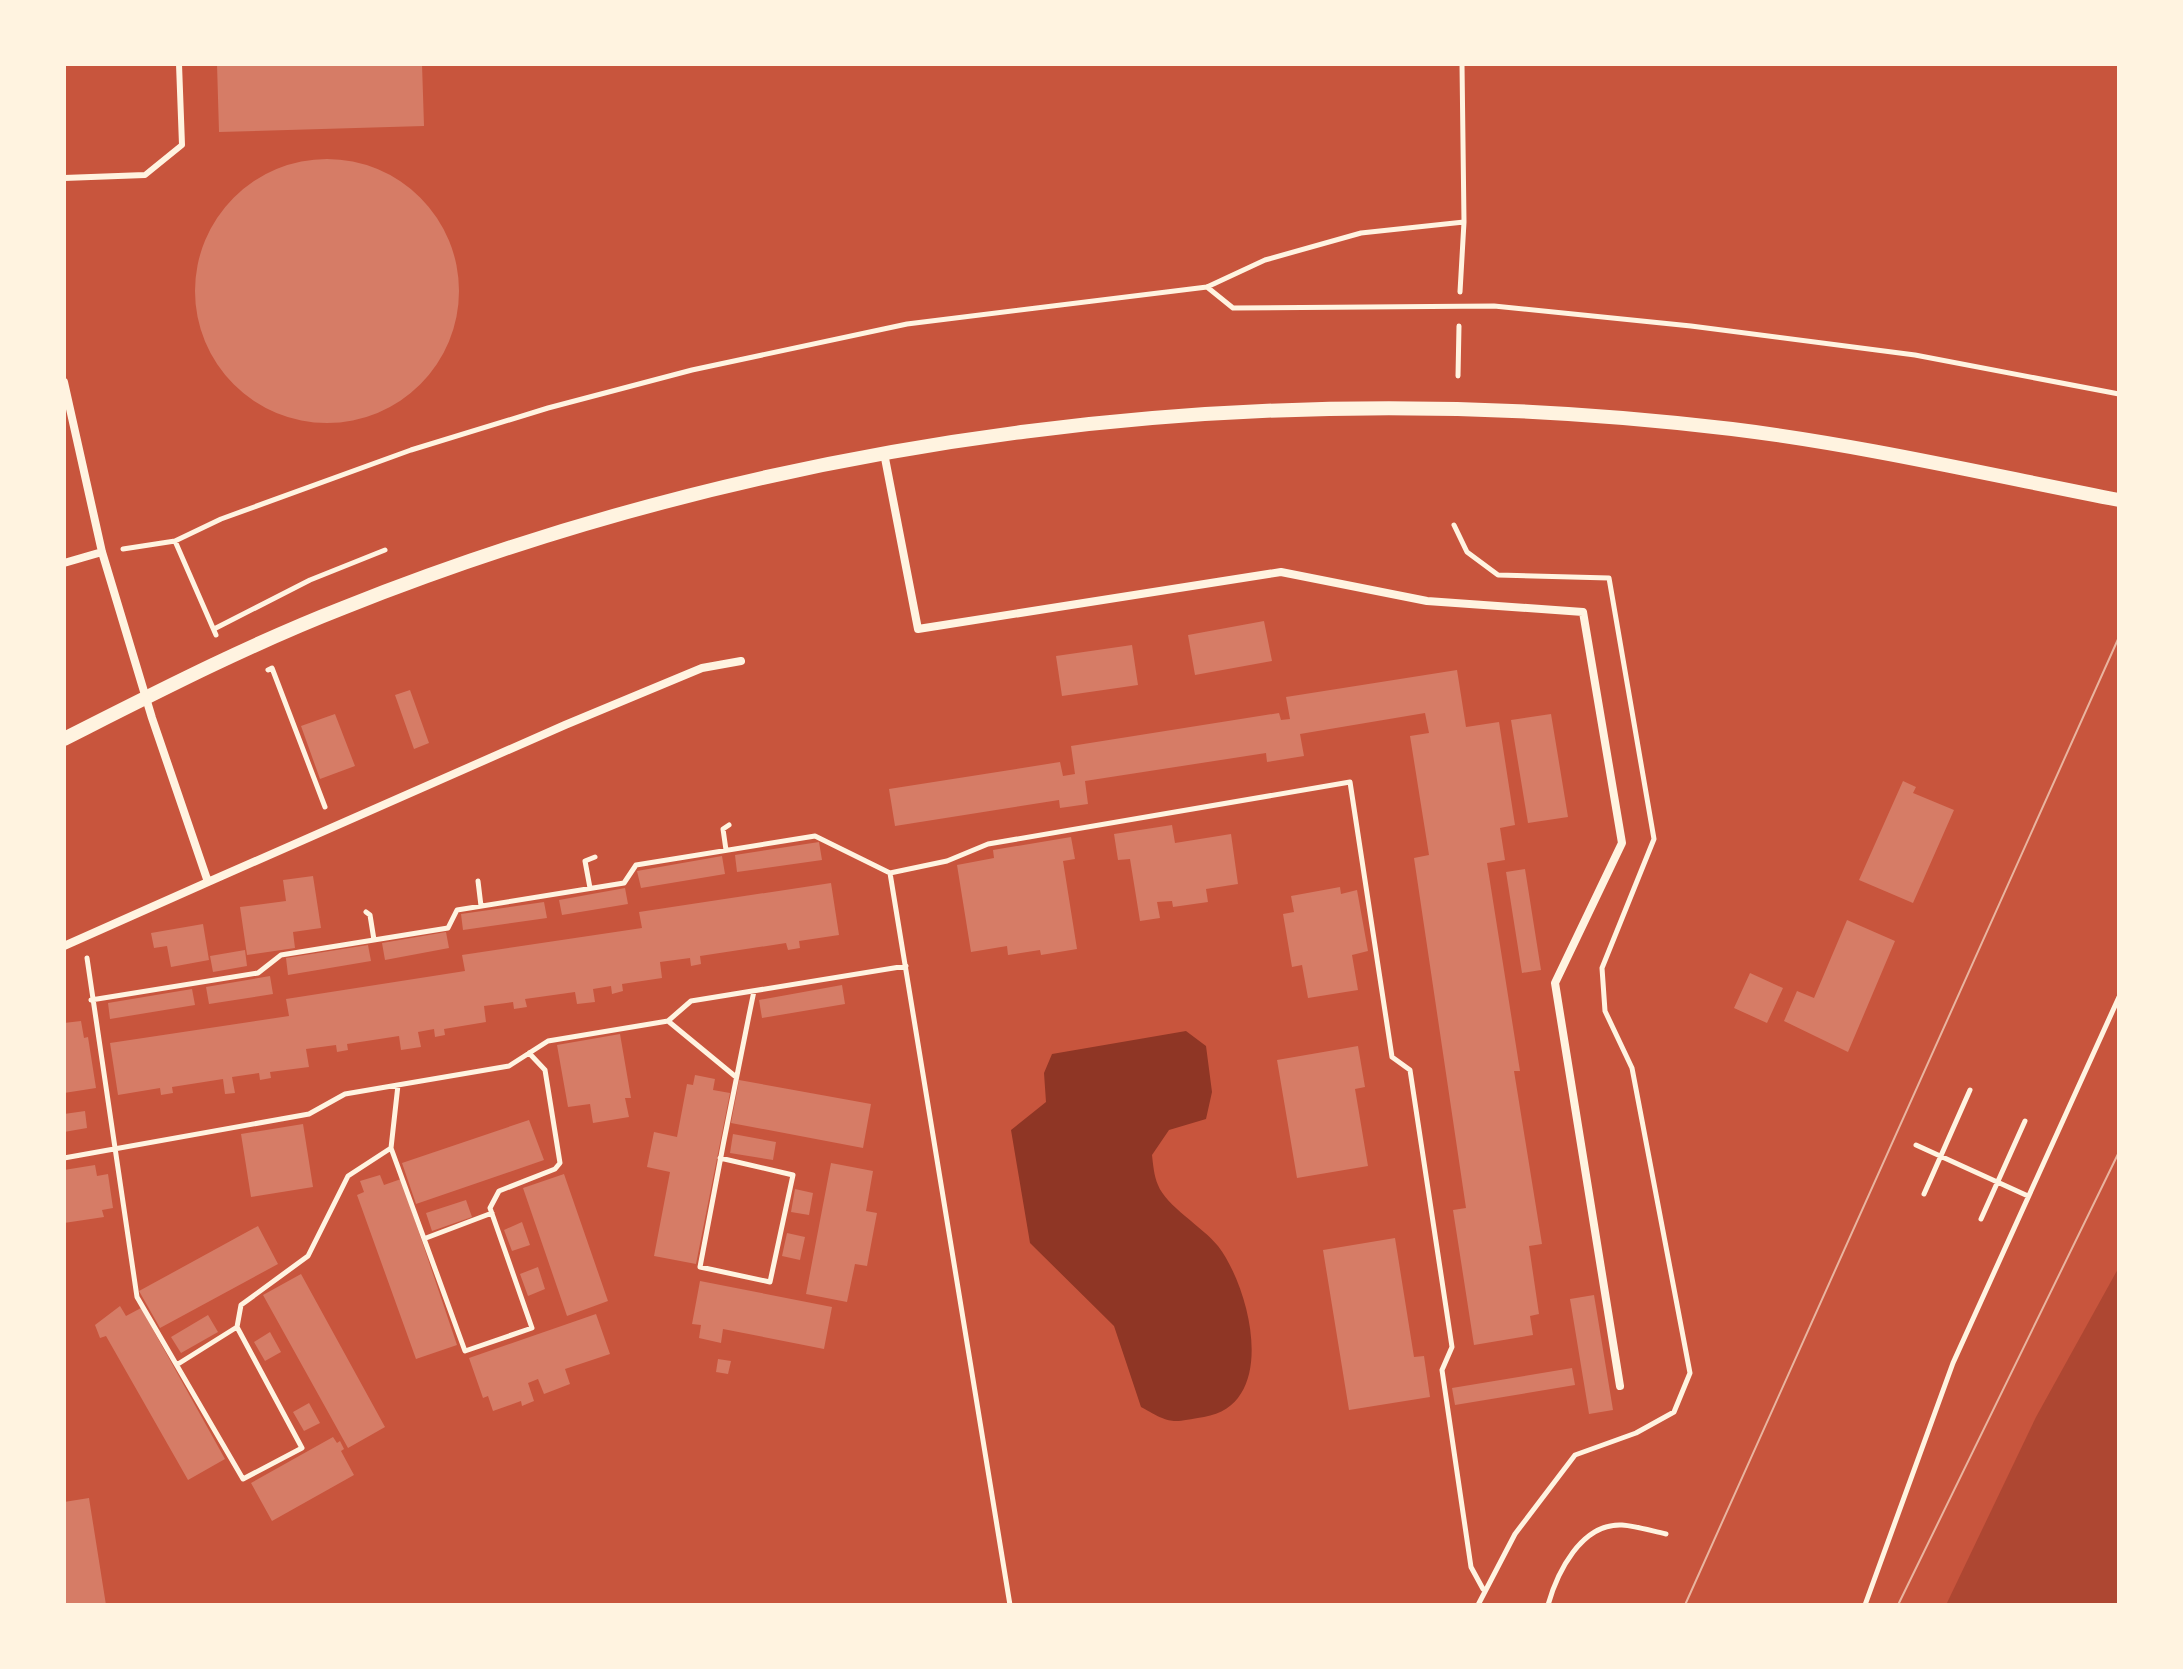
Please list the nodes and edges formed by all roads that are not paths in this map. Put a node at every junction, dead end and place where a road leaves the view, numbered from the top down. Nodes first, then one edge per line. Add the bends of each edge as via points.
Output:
1 (179, 64) edge
2 (64, 178) edge
3 (64, 382) edge
4 (883, 452) junction
5 (2119, 500) edge
6 (102, 552) junction
7 (64, 563) edge
8 (741, 661) dead end
9 (147, 699) junction
10 (64, 739) edge
11 (208, 882) junction
12 (64, 946) edge
13 (1620, 1386) dead end

1 - 2 lane via 182,145 145,175
3 - 6 street
4 - 5 street via 1166,416 1381,408 1515,411 1819,441
4 - 9 street via 742,481 512,546 339,609
4 - 13 street via 918,629 1281,572 1427,601 1583,612 1622,843 1555,983
6 - 7 street
6 - 9 street
8 - 11 street via 702,668
9 - 10 street
9 - 11 street
11 - 12 street

